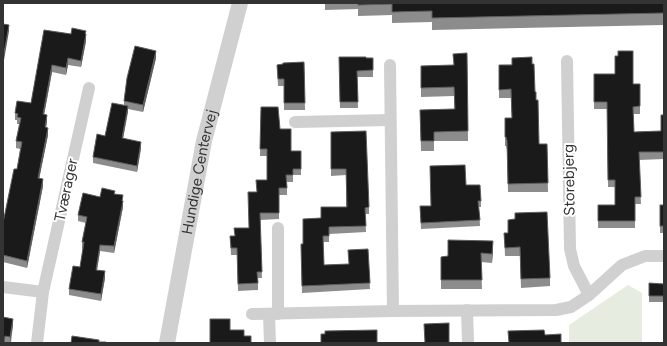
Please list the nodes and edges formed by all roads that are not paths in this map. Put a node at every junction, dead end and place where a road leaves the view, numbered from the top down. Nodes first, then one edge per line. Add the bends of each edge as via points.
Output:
1 (240, 3) edge
2 (568, 61) dead end
3 (390, 65) dead end
4 (89, 88) dead end
5 (390, 120) junction
6 (295, 122) dead end
7 (278, 228) dead end
8 (664, 256) edge
9 (3, 287) edge
10 (43, 292) junction
11 (589, 295) junction
12 (467, 310) junction
13 (394, 311) junction
14 (252, 314) dead end
15 (273, 314) junction
16 (37, 343) edge
17 (167, 343) edge
18 (270, 343) edge
19 (468, 343) edge

1 - 17 street, Hundige Centervej via 204,141
2 - 11 street, Storebjerg via 570,249 574,266
3 - 5 street
4 - 10 street, Tværager
5 - 6 street
5 - 13 street
7 - 15 street
8 - 11 street via 645,256 622,265
9 - 10 street
10 - 16 street, Tværager
11 - 12 street via 571,307 556,310
12 - 13 street
12 - 19 street
13 - 15 street
14 - 15 street
15 - 18 street

